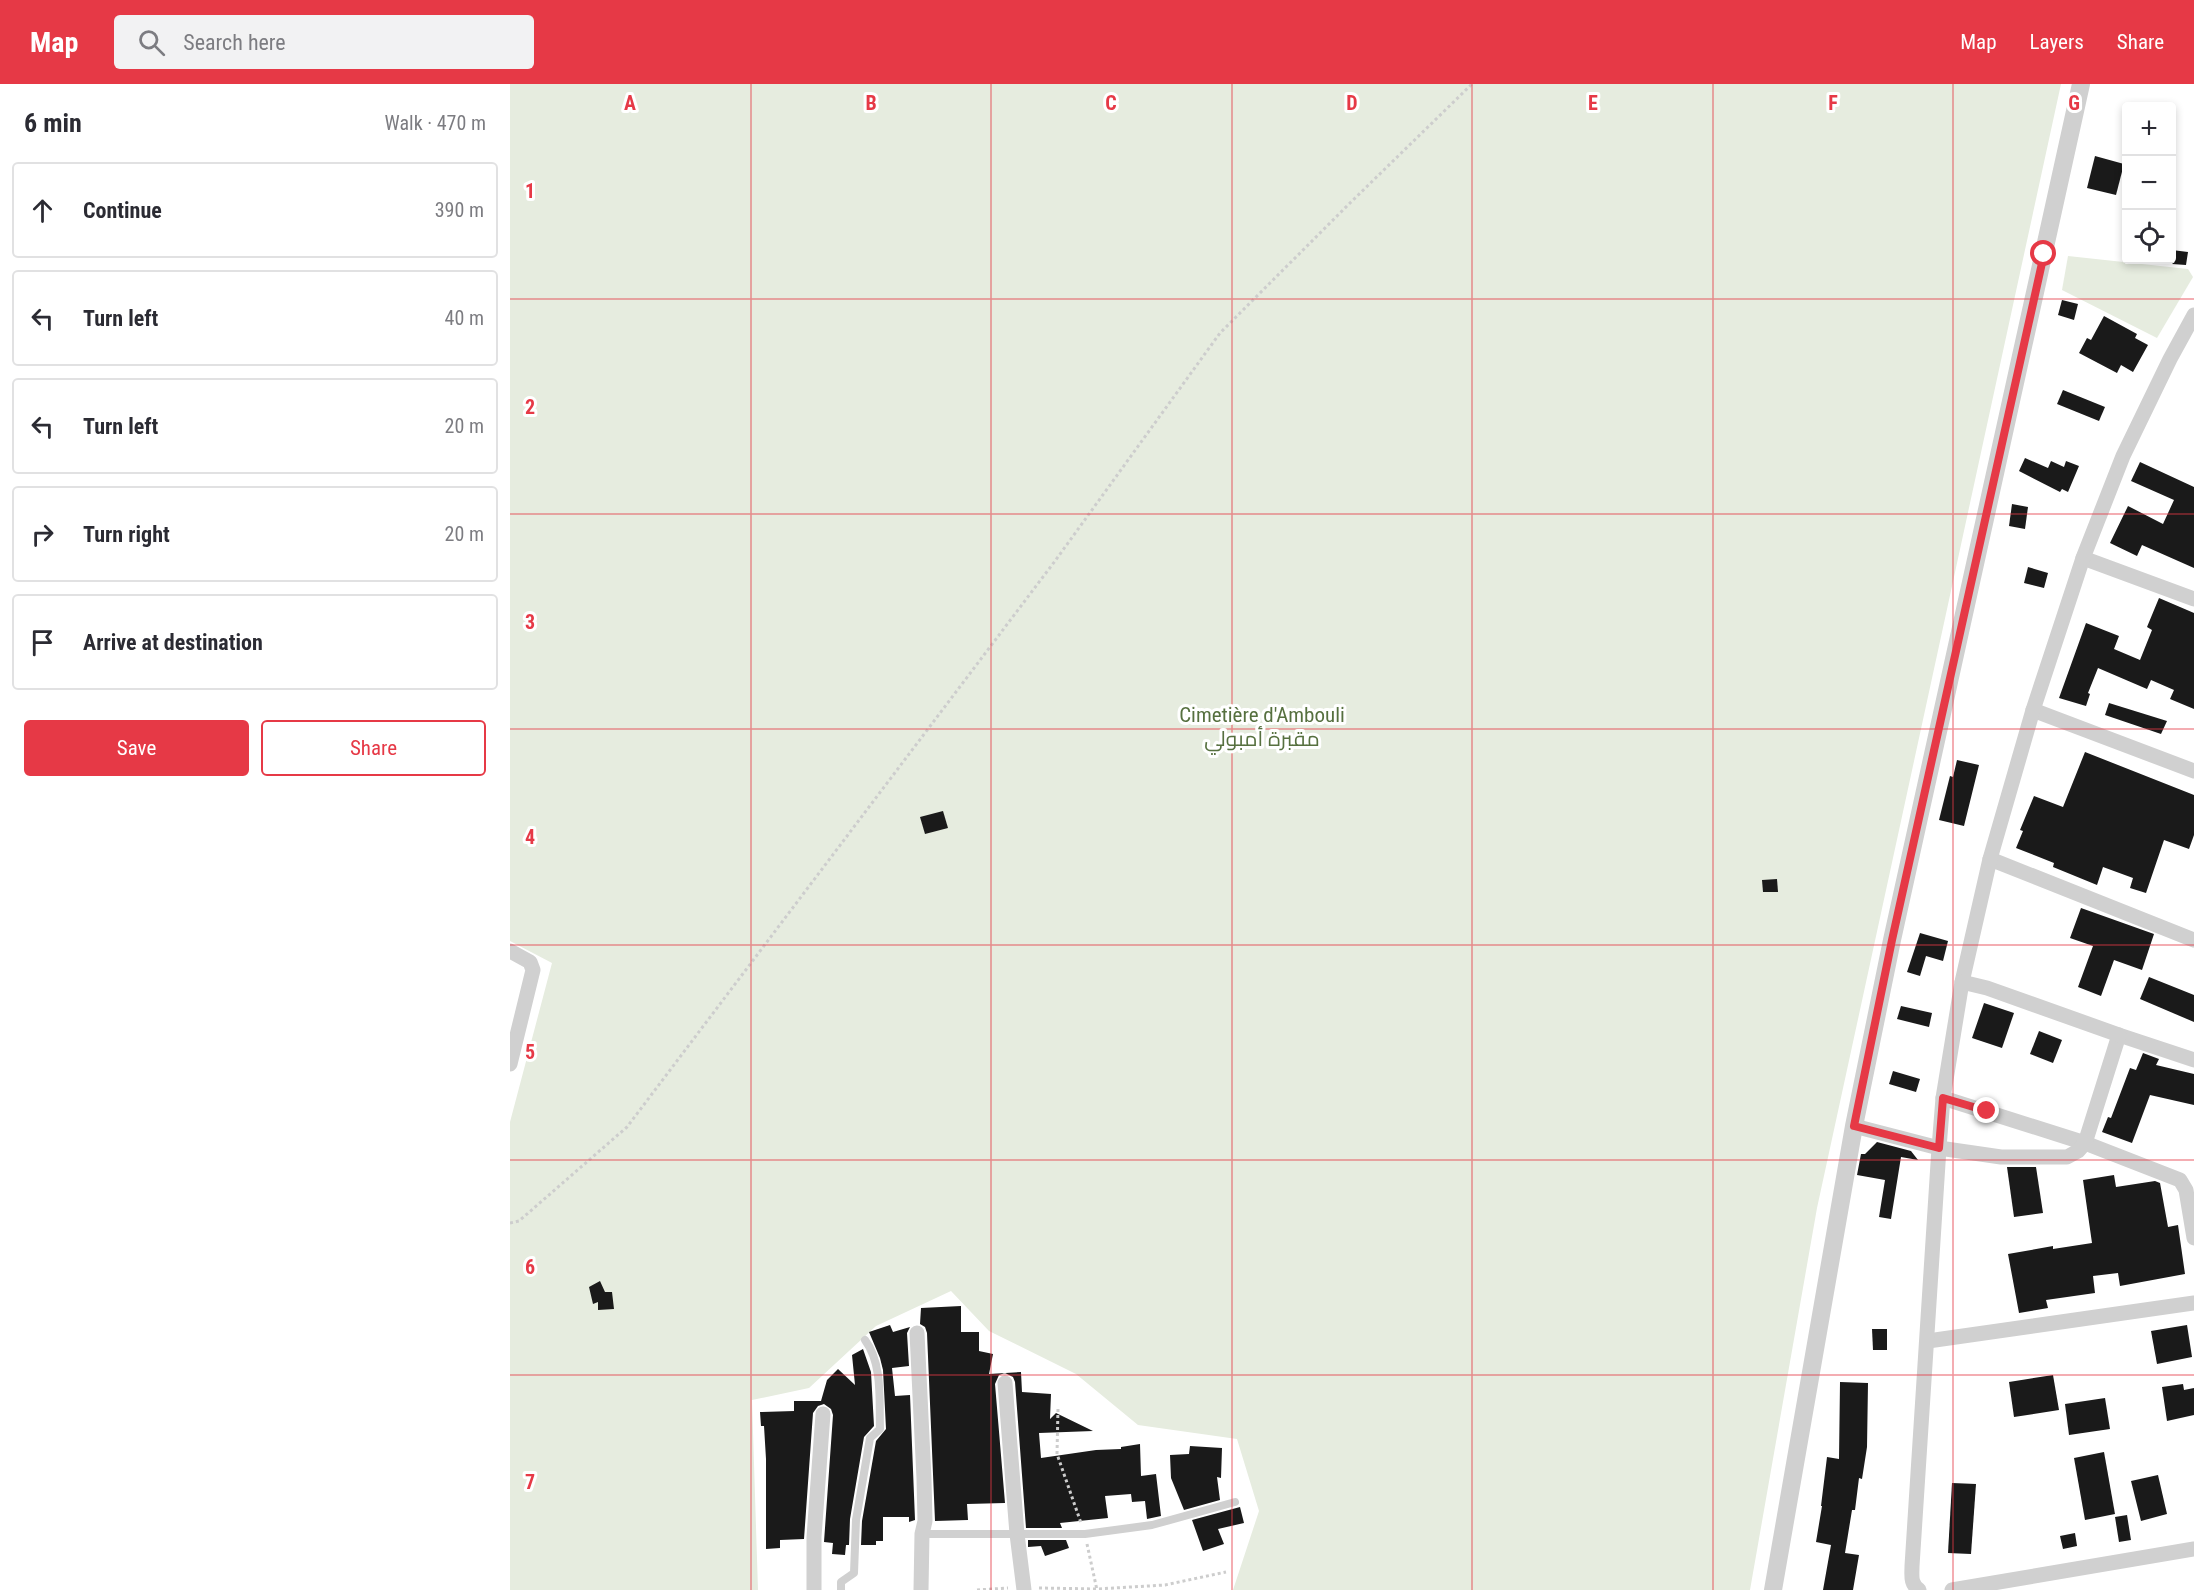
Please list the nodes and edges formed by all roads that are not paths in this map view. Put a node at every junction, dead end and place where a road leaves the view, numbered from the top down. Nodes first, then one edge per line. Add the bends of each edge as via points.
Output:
1 (2081, 84) edge
2 (2194, 315) edge
3 (2083, 558) junction
4 (2194, 599) edge
5 (2033, 710) junction
6 (2194, 771) edge
7 (1990, 859) junction
8 (2194, 940) edge
9 (510, 951) edge
10 (1962, 982) junction
11 (515, 1024) edge
12 (2119, 1035) junction
13 (2194, 1060) edge
14 (510, 1064) edge
15 (1943, 1098) junction
16 (1854, 1126) junction
17 (2085, 1143) junction
18 (1939, 1148) junction
19 (2194, 1238) edge
20 (2194, 1303) edge
21 (916, 1333) dead end
22 (865, 1340) dead end
23 (1928, 1341) junction
24 (1005, 1383) dead end
25 (823, 1414) dead end
26 (1235, 1502) dead end
27 (922, 1533) junction
28 (1017, 1534) junction
29 (2194, 1549) edge
30 (1024, 1589) edge
31 (814, 1590) edge
32 (841, 1590) edge
33 (921, 1590) edge
34 (1773, 1590) edge
35 (1919, 1590) edge
36 (1952, 1590) edge

1 - 16 street
2 - 3 street via 2123,456
3 - 4 street
3 - 5 street
5 - 6 street
5 - 7 street
7 - 8 street
7 - 10 street
9 - 11 street via 530,962 533,970
10 - 12 street
10 - 15 street
11 - 14 street
12 - 13 street
12 - 17 street
15 - 17 street
15 - 18 street
16 - 18 street
16 - 34 street
17 - 18 street via 2067,1157 2053,1158 2001,1157
17 - 19 street via 2180,1180 2186,1190
18 - 23 street
20 - 23 street
21 - 27 street via 924,1479
22 - 32 lane via 877,1370 880,1430 870,1438 856,1520 854,1573 841,1582
23 - 35 street via 1911,1580
24 - 28 street
25 - 31 street
26 - 28 lane via 1152,1525 1085,1534
27 - 28 lane
27 - 33 street
28 - 30 street
29 - 36 street

